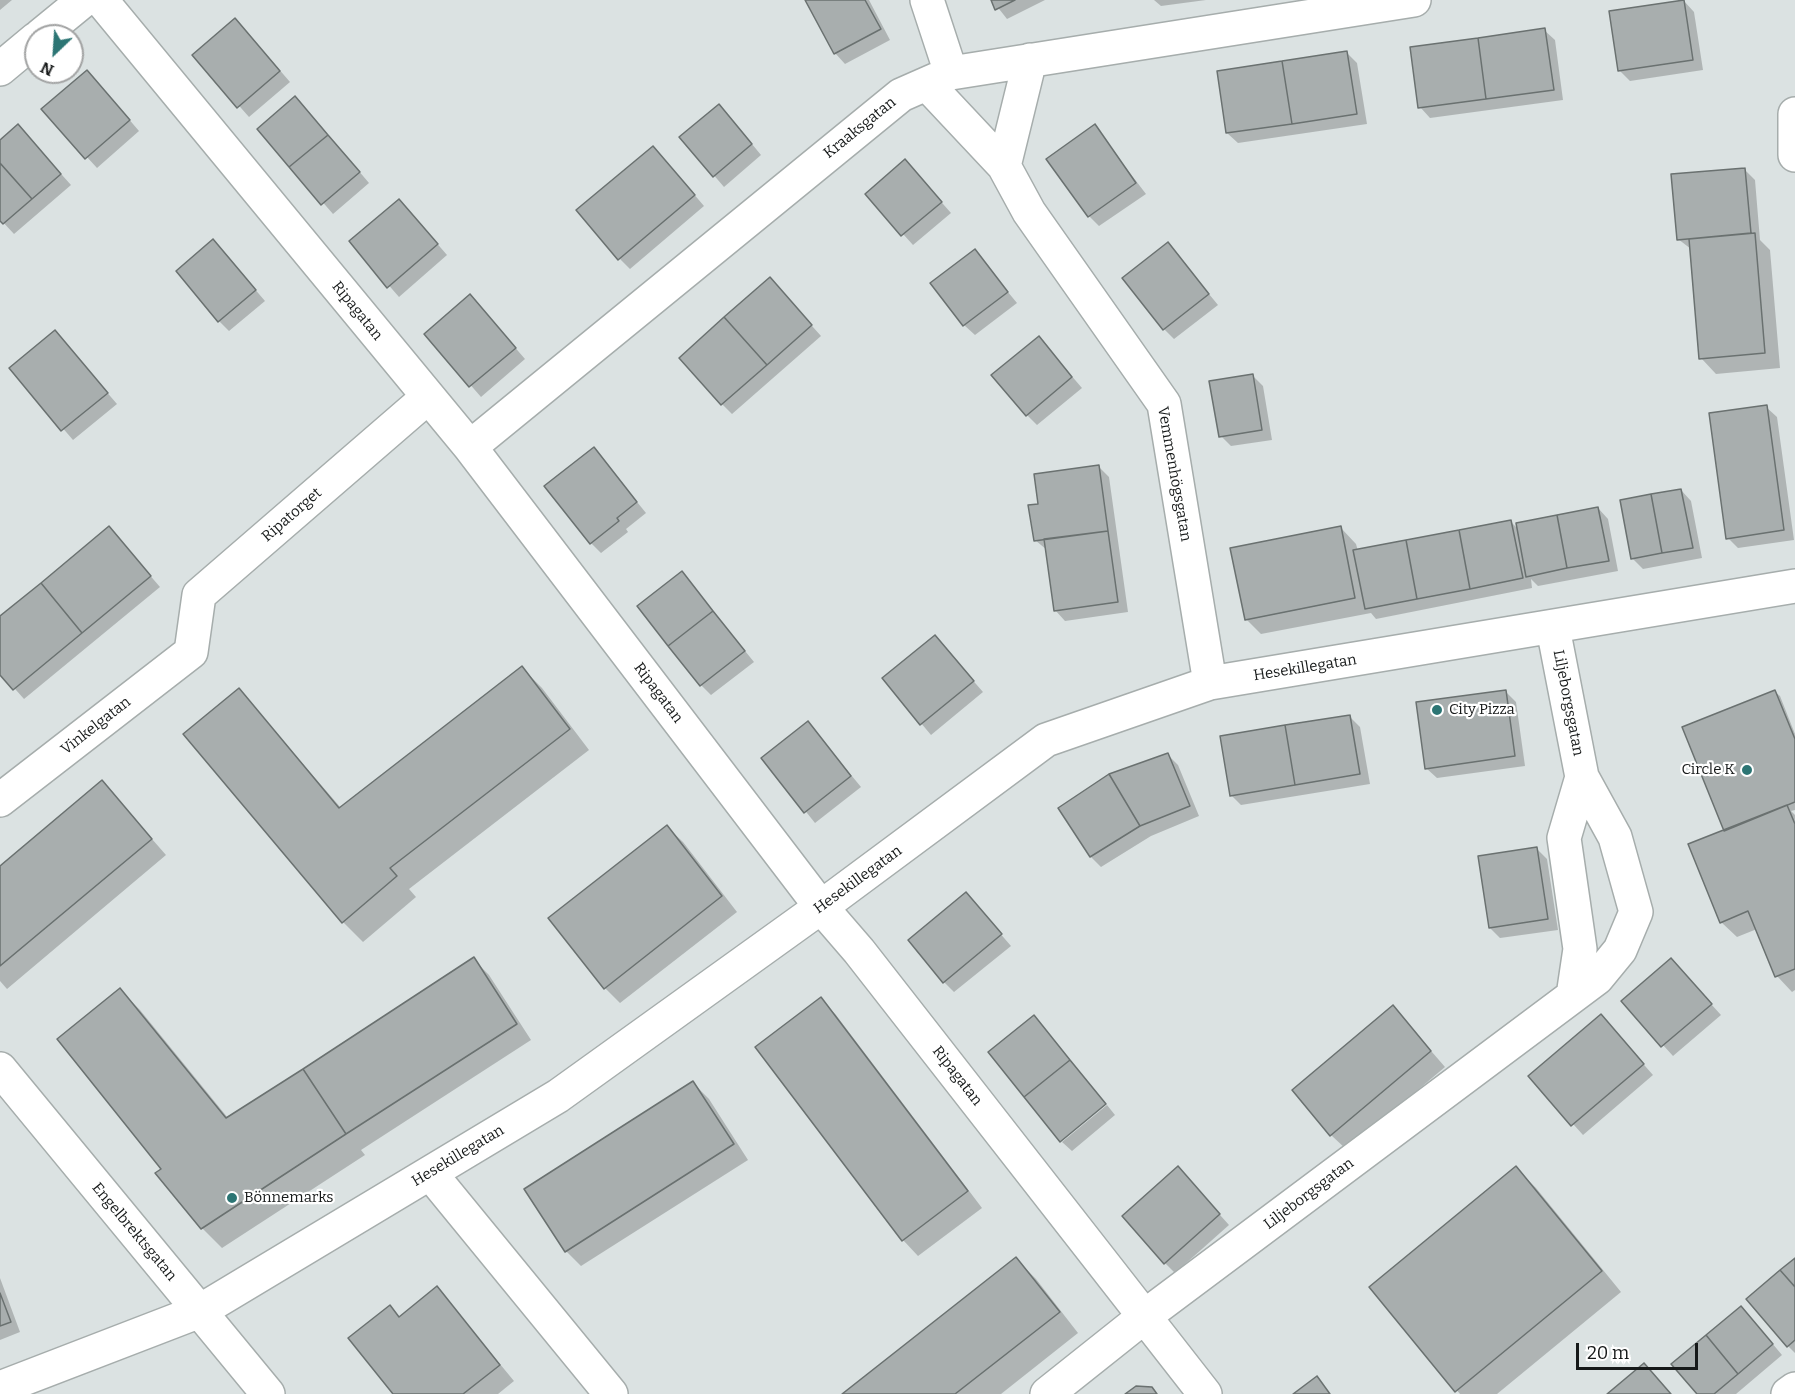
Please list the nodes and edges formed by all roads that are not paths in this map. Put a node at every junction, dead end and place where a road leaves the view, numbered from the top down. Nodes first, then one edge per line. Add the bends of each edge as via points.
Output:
1 (84, 0) edge
2 (101, 0) edge
3 (927, 0) edge
4 (1414, 0) edge
5 (55, 24) edge
6 (24, 49) edge
7 (1030, 60) junction
8 (0, 69) edge
9 (939, 78) junction
10 (1795, 114) edge
11 (1795, 155) edge
12 (1004, 166) junction
13 (428, 397) junction
14 (470, 447) junction
15 (1795, 586) edge
16 (1553, 628) junction
17 (191, 652) joint
18 (1210, 683) junction
19 (1582, 777) junction
20 (0, 800) edge
21 (821, 907) junction
22 (1573, 996) junction
23 (0, 1069) edge
24 (430, 1173) junction
25 (200, 1311) junction
26 (1145, 1316) junction
27 (0, 1388) edge
28 (1795, 1389) edge
29 (268, 1394) edge
30 (611, 1394) edge
31 (1047, 1394) edge
32 (1205, 1394) edge
33 (1788, 1394) edge

1 - 5 street
2 - 13 street, Ripagatan
3 - 9 street, Vemmenhögsgatan
4 - 7 street, Kraaksgatan
6 - 8 street
7 - 9 street, Kraaksgatan
7 - 12 street
9 - 12 street, Vemmenhögsgatan
9 - 14 street, Kraaksgatan via 901,95
10 - 11 street
12 - 18 street, Vemmenhögsgatan via 1029,212 1164,404
13 - 14 street, Ripagatan
13 - 17 street, Ripatorget via 199,595
14 - 21 street, Ripagatan
15 - 16 street, Hesekillegatan
16 - 18 street, Hesekillegatan
16 - 19 street, Liljeborgsgatan
17 - 20 street, Vinkelgatan
18 - 21 street, Hesekillegatan via 1046,740
19 - 22 street, Liljeborgsgatan via 1564,838 1580,949
19 - 22 street, Liljeborgsgatan via 1615,837 1636,912 1620,950 1598,978
21 - 24 street, Hesekillegatan via 558,1096
21 - 26 street, Ripagatan
22 - 26 street, Liljeborgsgatan
23 - 25 street, Engelbrektsgatan
24 - 25 street, Hesekillegatan
24 - 30 street
25 - 27 street, Hesekillegatan
25 - 29 street, Engelbrektsgatan
26 - 31 street, Liljeborgsgatan
26 - 32 street, Ripagatan
28 - 33 street

